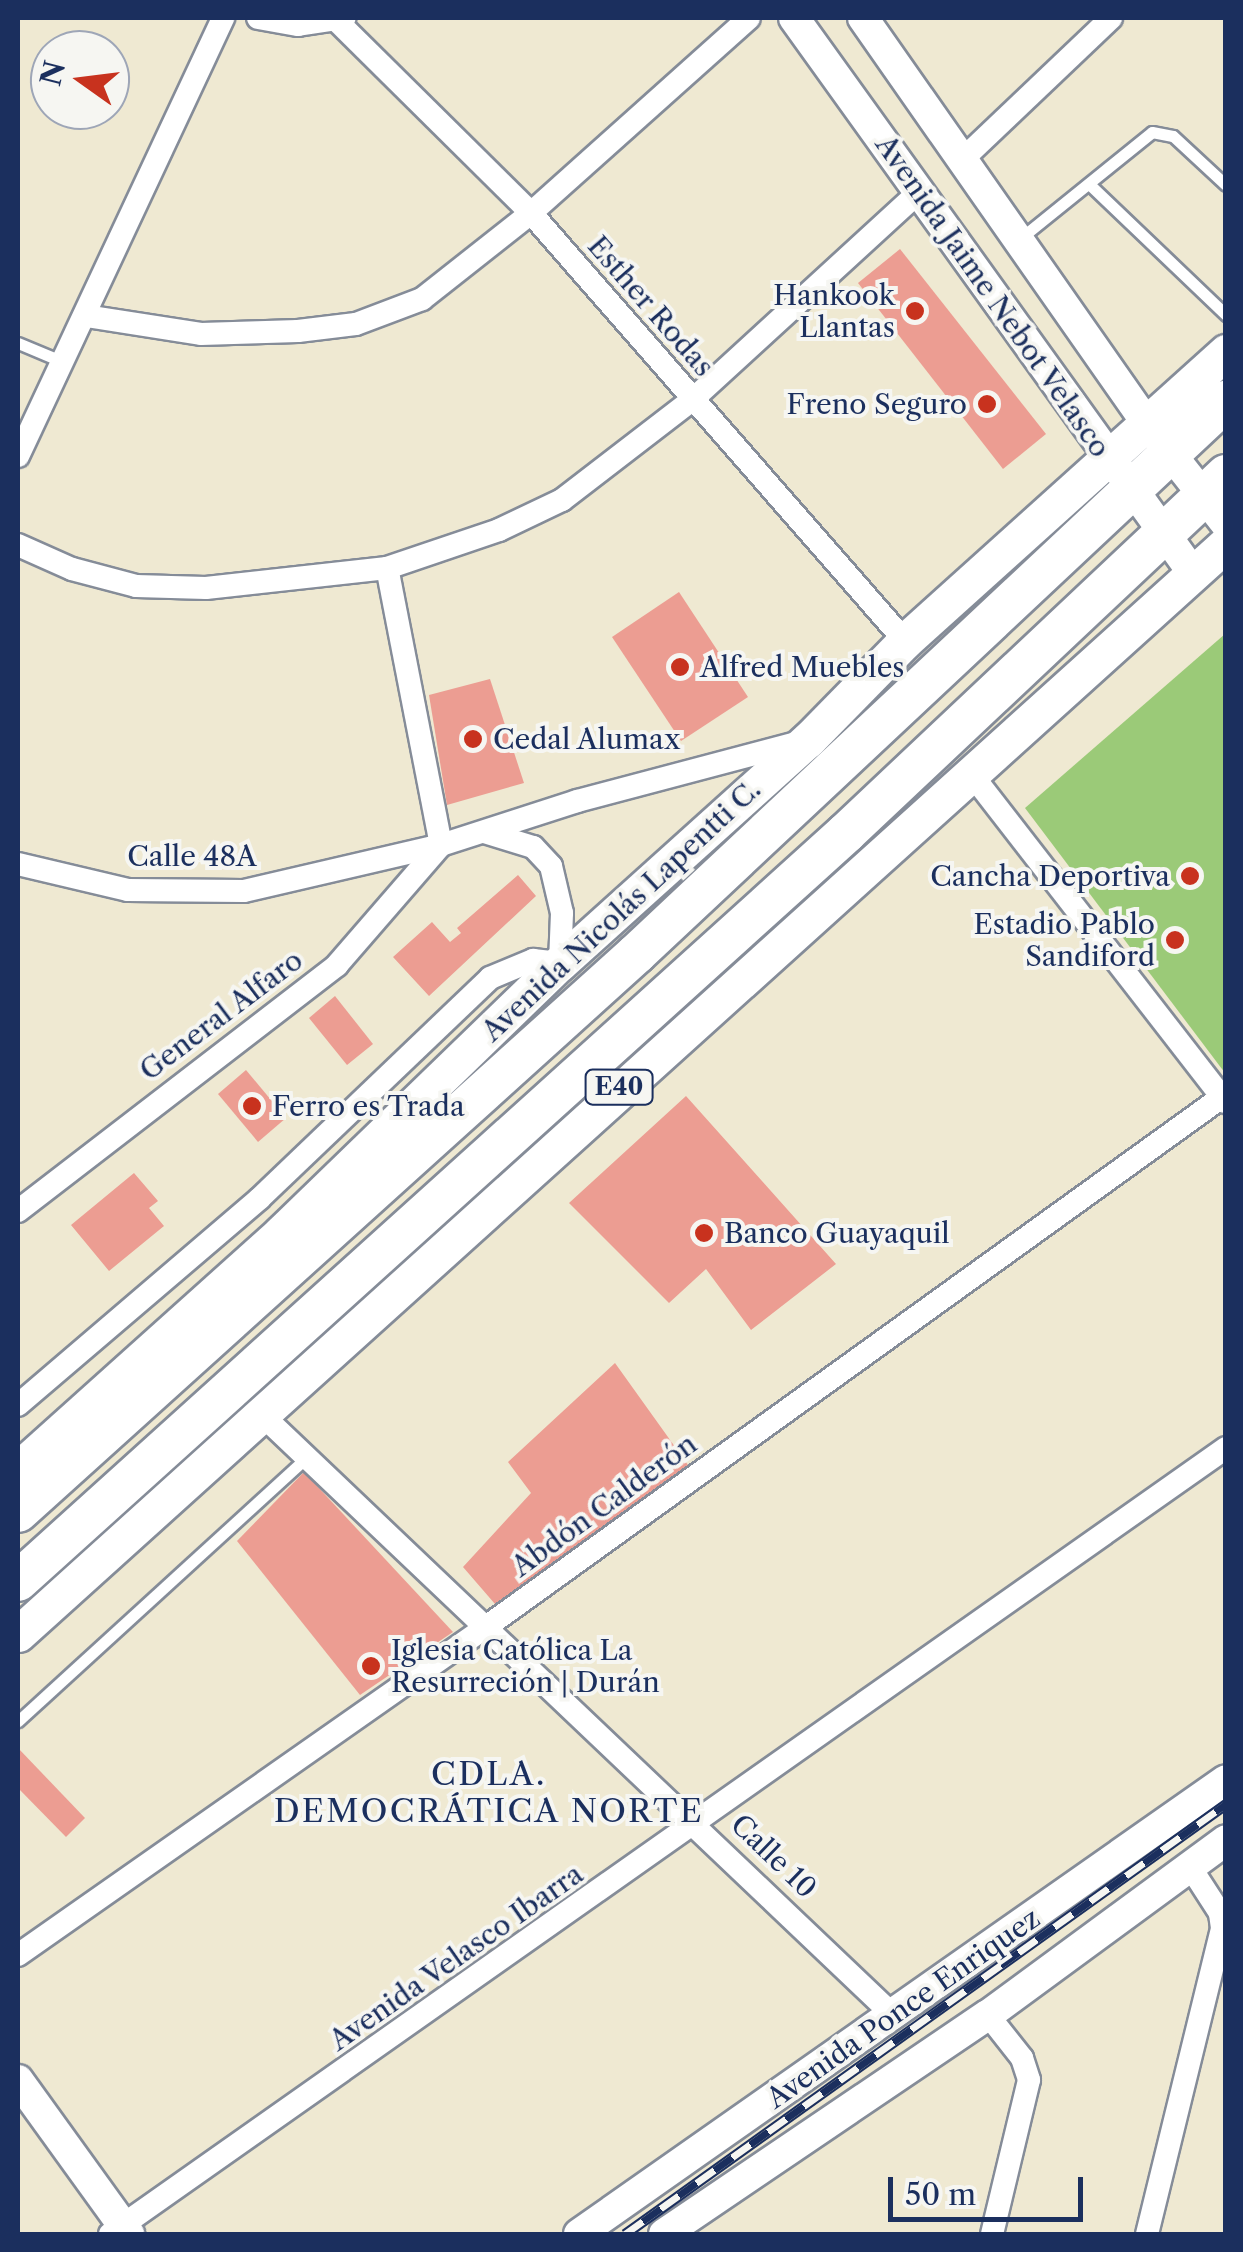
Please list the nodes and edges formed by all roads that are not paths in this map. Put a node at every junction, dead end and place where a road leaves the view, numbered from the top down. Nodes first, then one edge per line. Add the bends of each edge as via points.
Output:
1 (223, 18) edge
2 (258, 18) edge
3 (749, 18) edge
4 (794, 18) edge
5 (863, 18) edge
6 (1111, 18) edge
7 (341, 20) edge
8 (964, 158) junction
9 (1089, 184) junction
10 (1226, 185) edge
11 (919, 192) junction
12 (531, 212) junction
13 (1022, 237) junction
14 (86, 316) junction
15 (1226, 316) edge
16 (18, 343) edge
17 (1226, 352) edge
18 (61, 361) junction
19 (692, 400) junction
20 (1226, 400) edge
21 (1158, 438) junction
22 (18, 456) edge
23 (1120, 474) junction
24 (1218, 498) edge
25 (1163, 533) junction
26 (1226, 544) edge
27 (18, 546) edge
28 (387, 568) junction
29 (1193, 573) junction
30 (905, 641) junction
31 (808, 740) junction
32 (968, 771) junction
33 (484, 832) junction
34 (441, 845) junction
35 (18, 864) edge
36 (560, 963) junction
37 (1224, 1100) edge
38 (18, 1211) edge
39 (214, 1314) junction
40 (18, 1404) edge
41 (260, 1413) junction
42 (1226, 1448) edge
43 (306, 1458) junction
44 (18, 1470) edge
45 (18, 1512) edge
46 (18, 1581) edge
47 (486, 1627) junction
48 (18, 1634) edge
49 (18, 1722) edge
50 (1226, 1780) edge
51 (698, 1824) junction
52 (1226, 1840) edge
53 (1189, 1866) junction
54 (18, 1955) edge
55 (988, 2015) junction
56 (894, 2016) junction
57 (18, 2080) edge
58 (121, 2232) edge
59 (578, 2234) edge
60 (664, 2234) edge
61 (992, 2234) edge
62 (1147, 2234) edge

1 - 14 street
2 - 7 street via 298,25
3 - 12 street
4 - 11 street, Avenida Jaime Nebot Velasco
5 - 8 street, Avenida Jaime Nebot Velasco
6 - 8 street
7 - 12 street, Esther Rodas
8 - 13 street, Avenida Jaime Nebot Velasco
9 - 10 lane via 1152,132 1162,132
9 - 13 lane
9 - 15 lane
11 - 19 street
11 - 23 street, Avenida Jaime Nebot Velasco
12 - 14 street via 422,299 356,324 202,334
12 - 19 street, Esther Rodas
13 - 21 street, Avenida Jaime Nebot Velasco
14 - 18 street
16 - 18 lane
17 - 21 main road, Avenida Nicolás Lapentti C.
18 - 22 street
19 - 28 street via 562,500
19 - 30 street, Esther Rodas
20 - 21 highway, Avenida Nicolás Lapentti C.
21 - 23 highway, Avenida Nicolás Lapentti C.
21 - 24 street, Avenida Jaime Nebot Velasco
23 - 25 street, Avenida Jaime Nebot Velasco
23 - 30 main road, Avenida Nicolás Lapentti C.
23 - 39 highway, Avenida Nicolás Lapentti C. via 636,954
24 - 25 highway, E40
25 - 29 street, Avenida Jaime Nebot Velasco
25 - 46 highway, E40 via 846,833
26 - 29 main road, E40
27 - 28 street via 72,570 136,586 206,588
28 - 34 street
29 - 32 main road, E40
30 - 31 main road, Avenida Nicolás Lapentti C.
31 - 33 street, Calle 48A via 577,800
31 - 36 main road, Avenida Nicolás Lapentti C.
32 - 37 street
32 - 41 main road, E40
33 - 34 street, Calle 48A
33 - 36 street via 534,847 552,866 562,913
34 - 35 street, Calle 48A via 244,892 128,890
34 - 38 street, General Alfaro via 337,965
36 - 39 main road, Avenida Nicolás Lapentti C.
36 - 40 street via 533,960 490,978 260,1198
37 - 47 street, Abdón Calderón
39 - 44 main road, Avenida Nicolás Lapentti C.
39 - 45 highway, Avenida Nicolás Lapentti C.
41 - 43 street, Calle 10
41 - 48 main road, E40
42 - 51 street, Avenida Velasco Ibarra
43 - 47 street, Calle 10
43 - 49 lane
47 - 51 street, Calle 10
47 - 54 street, Abdón Calderón
50 - 56 street, Avenida Ponce Enriquez
51 - 56 street, Calle 10
51 - 58 street, Avenida Velasco Ibarra
52 - 53 street, Avenida Ponce Enriquez
53 - 55 street, Avenida Ponce Enriquez
53 - 62 street via 1220,1913 1222,1928
55 - 60 street, Avenida Ponce Enriquez
55 - 61 street via 1022,2058 1029,2080
56 - 59 street, Avenida Ponce Enriquez
57 - 58 street

